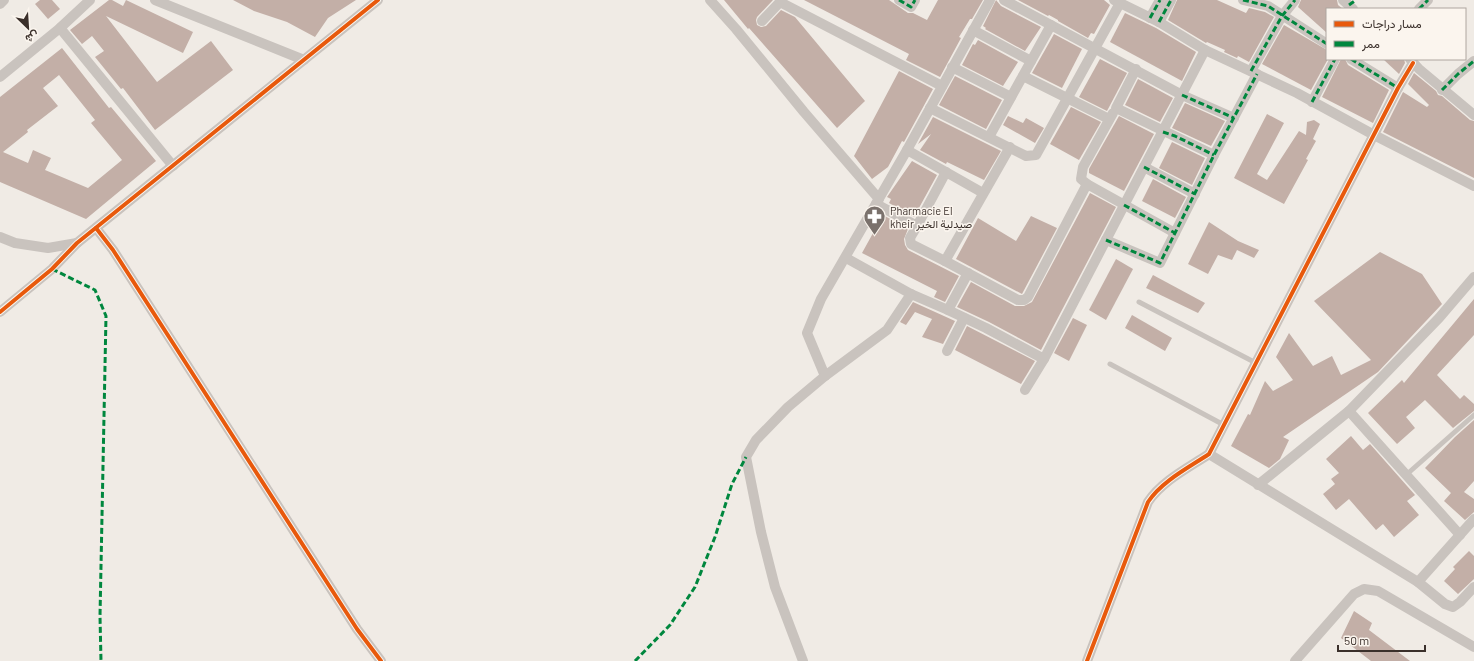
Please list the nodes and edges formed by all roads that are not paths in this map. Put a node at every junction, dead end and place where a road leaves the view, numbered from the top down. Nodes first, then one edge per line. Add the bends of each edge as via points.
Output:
1 (4, 0) edge
2 (90, 0) edge
3 (155, 0) edge
4 (378, 0) edge
5 (710, 0) edge
6 (899, 0) edge
7 (915, 0) edge
8 (990, 0) edge
9 (1004, 0) edge
10 (1160, 0) edge
11 (1171, 0) edge
12 (1243, 0) edge
13 (1295, 0) edge
14 (1428, 0) edge
15 (781, 1) edge
16 (1117, 2) edge
17 (1265, 3) edge
18 (0, 4) edge
19 (1420, 8) edge
20 (1282, 16) junction
21 (1154, 20) junction
22 (762, 21) dead end
23 (1051, 25) junction
24 (60, 28) junction
25 (973, 30) junction
26 (1326, 43) edge
27 (1096, 48) junction
28 (1205, 50) junction
29 (304, 60) junction
30 (1334, 60) edge
31 (1353, 60) edge
32 (1031, 61) junction
33 (1412, 61) edge
34 (1474, 61) edge
35 (952, 67) junction
36 (1136, 70) junction
37 (1254, 73) junction
38 (1023, 76) junction
39 (0, 77) edge
40 (942, 86) junction
41 (1398, 88) junction
42 (1442, 90) junction
43 (1182, 95) junction
44 (1011, 97) junction
45 (1068, 98) junction
46 (1312, 102) junction
47 (930, 108) junction
48 (1116, 108) junction
49 (1474, 115) edge
50 (1234, 118) junction
51 (1109, 119) junction
52 (1163, 132) junction
53 (1374, 135) junction
54 (989, 137) junction
55 (1010, 148) junction
56 (907, 150) junction
57 (1214, 156) junction
58 (173, 166) junction
59 (1144, 167) junction
60 (946, 172) junction
61 (1086, 184) junction
62 (1474, 186) edge
63 (984, 193) junction
64 (1196, 194) junction
65 (878, 201) junction
66 (1124, 205) junction
67 (917, 226) junction
68 (96, 228) junction
69 (1175, 233) junction
70 (0, 237) edge
71 (1106, 240) junction
72 (15, 243) junction
73 (77, 243) junction
74 (0, 244) edge
75 (846, 258) junction
76 (945, 260) junction
77 (968, 273) junction
78 (1474, 276) edge
79 (911, 294) junction
80 (1139, 302) dead end
81 (948, 310) junction
82 (0, 312) edge
83 (964, 318) junction
84 (948, 351) dead end
85 (1044, 359) junction
86 (1256, 363) junction
87 (1110, 364) dead end
88 (825, 376) junction
89 (1025, 390) dead end
90 (1349, 411) junction
91 (1474, 415) edge
92 (1224, 425) junction
93 (1209, 454) junction
94 (1406, 474) junction
95 (1258, 485) junction
96 (1474, 519) edge
97 (1460, 535) junction
98 (1418, 582) junction
99 (1474, 587) edge
100 (1474, 647) edge
101 (381, 661) edge
102 (803, 661) edge
103 (1087, 661) edge
104 (1295, 661) edge

1 - 18 street
2 - 24 street
3 - 29 street
4 - 29 street
5 - 65 street
6 - 7 street via 911,7
8 - 25 street
9 - 23 street
10 - 21 street
11 - 21 street
12 - 17 street
13 - 20 street
14 - 19 street
15 - 22 street
15 - 40 street
16 - 21 street
16 - 27 street
17 - 20 street
20 - 26 street
20 - 37 street
21 - 28 street
23 - 27 street
23 - 32 street
24 - 39 street
24 - 58 street
25 - 32 street
25 - 35 street
27 - 36 street
27 - 45 street
28 - 37 street
28 - 43 street
29 - 58 street
30 - 46 street
31 - 41 street
32 - 38 street
33 - 41 street
33 - 42 street
34 - 42 street
35 - 40 street
35 - 44 street
36 - 43 street
36 - 48 street
37 - 46 street
37 - 50 street
38 - 44 street
38 - 45 street
40 - 47 street
41 - 53 street
42 - 49 street
43 - 50 street
43 - 52 street
44 - 54 street
45 - 51 street
45 - 55 street via 1036,155 1026,156
46 - 53 street
47 - 54 street
47 - 56 street
48 - 51 street
48 - 52 street
50 - 57 street
51 - 61 street via 1083,167 1081,179
52 - 57 street
52 - 59 street
53 - 62 street
53 - 86 street
54 - 55 street
55 - 63 street
56 - 60 street
56 - 65 street
57 - 64 street
58 - 68 street
59 - 64 street
59 - 66 street
60 - 63 street
60 - 67 street
61 - 66 street
61 - 77 street via 1026,299 1018,300
63 - 76 street
64 - 69 street
65 - 67 street
65 - 75 street
66 - 69 street
66 - 71 street
67 - 76 street via 910,238 911,244
68 - 73 street
68 - 101 street via 113,250 357,630
69 - 71 street via 1160,263
70 - 72 street
71 - 85 street
72 - 73 street via 48,248
72 - 74 street
73 - 82 street via 52,269
75 - 79 street
75 - 88 street via 821,299 807,333
76 - 77 street
77 - 81 street
78 - 90 street via 1439,318
79 - 81 street
79 - 88 street via 887,330
80 - 86 lane
81 - 83 street
83 - 84 street
83 - 85 street
85 - 89 street
86 - 92 street
87 - 92 lane
88 - 102 street via 788,407 756,440 746,458 775,588
90 - 94 street
90 - 95 street
91 - 94 lane
92 - 93 street
93 - 95 street
93 - 103 street via 1161,487 1148,502
94 - 97 street
95 - 98 street
96 - 97 street
97 - 98 street
98 - 99 street via 1445,604 1453,607
100 - 104 street via 1378,591 1364,589 1354,594

